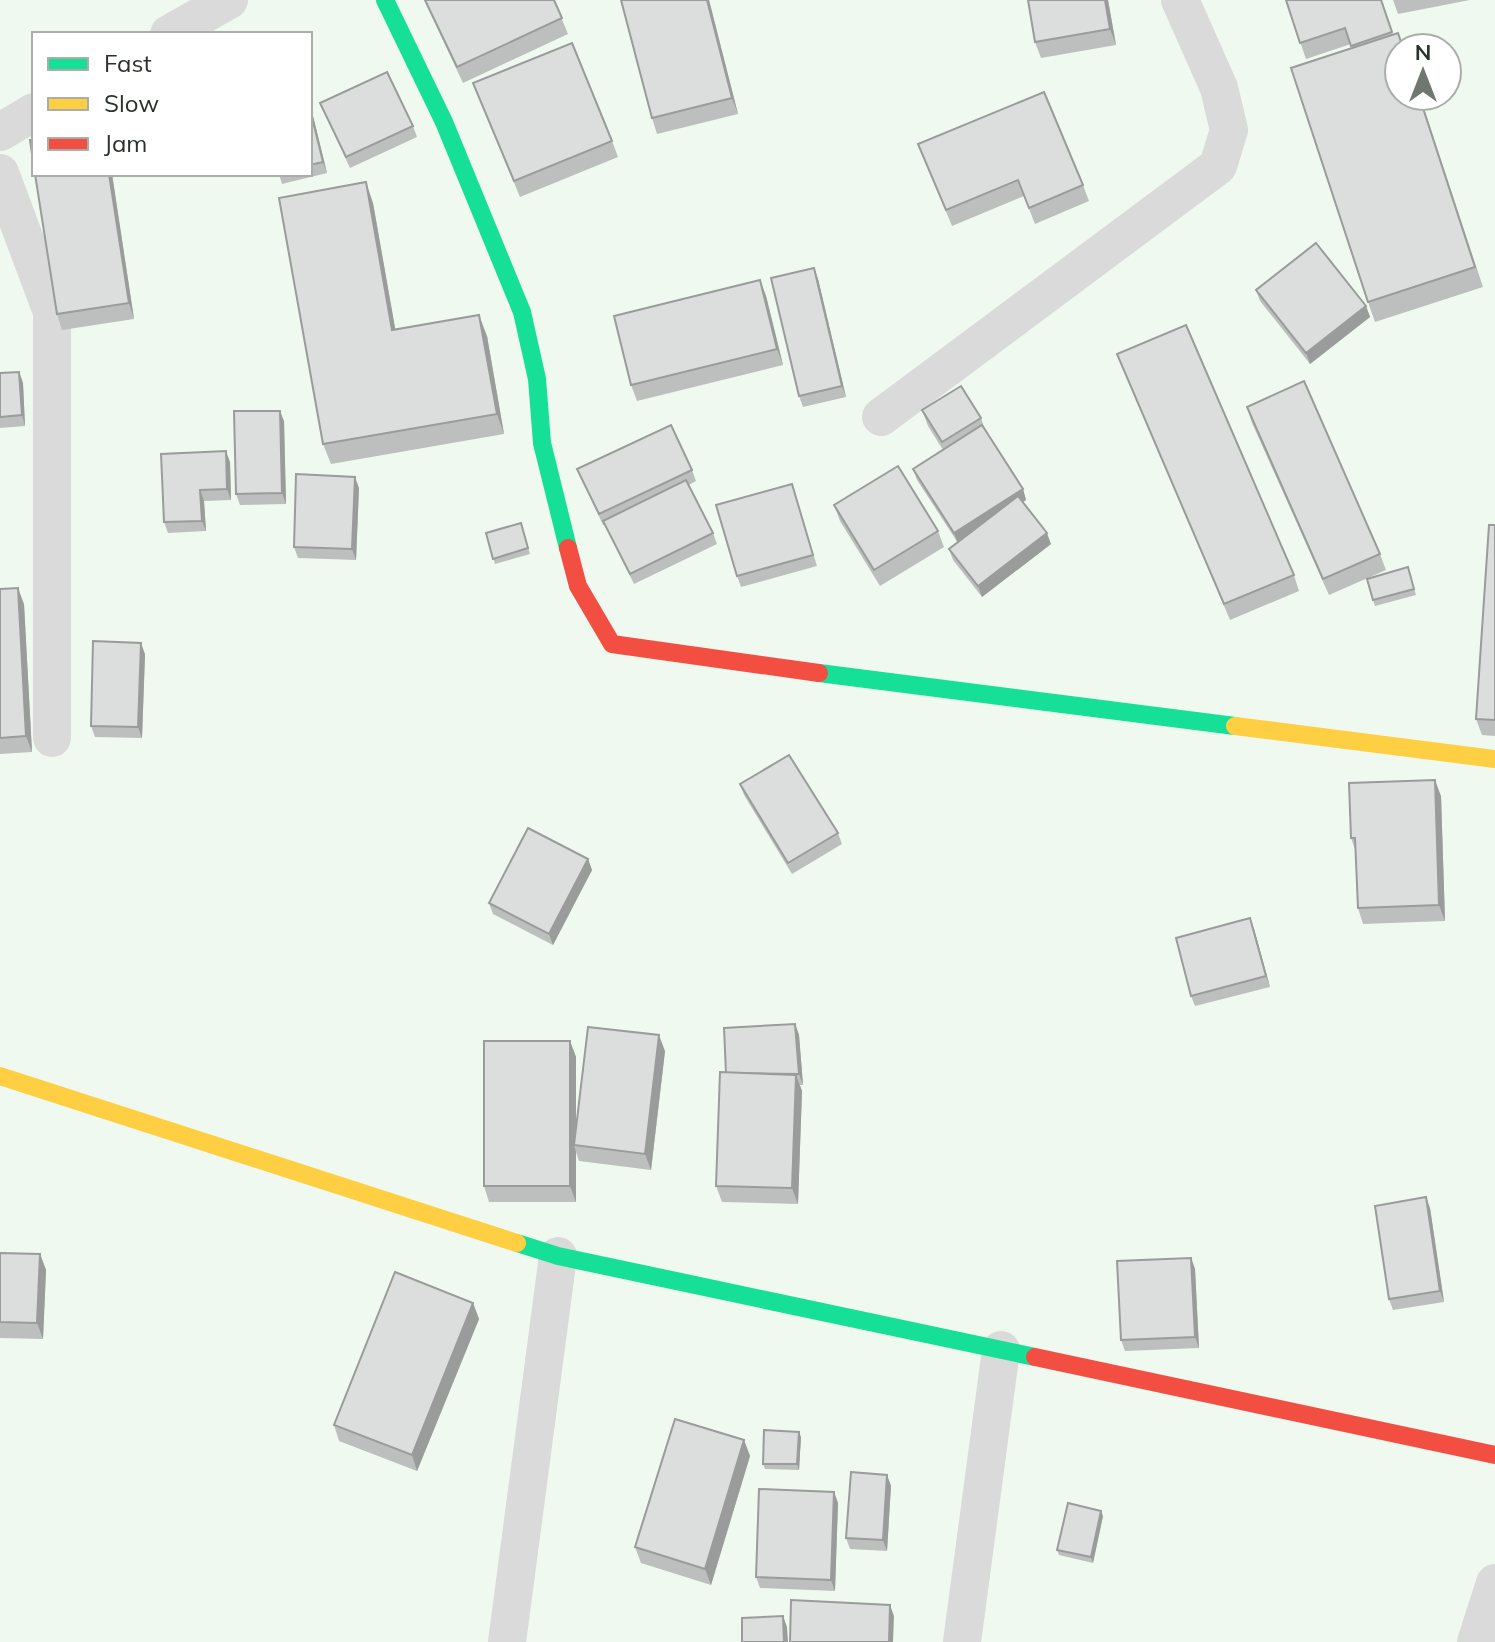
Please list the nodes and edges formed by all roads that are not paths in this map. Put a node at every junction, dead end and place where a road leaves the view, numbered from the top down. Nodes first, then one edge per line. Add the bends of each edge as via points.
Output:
1 (229, 0) edge
2 (385, 0) edge
3 (1180, 0) edge
4 (173, 32) edge
5 (32, 113) edge
6 (0, 132) edge
7 (0, 173) edge
8 (881, 417) dead end
9 (52, 738) dead end
10 (1495, 759) edge
11 (0, 1076) edge
12 (558, 1256) junction
13 (1001, 1350) junction
14 (1495, 1455) edge
15 (1495, 1583) edge
16 (507, 1642) edge
17 (962, 1642) edge
18 (1476, 1642) edge

1 - 4 street
2 - 10 street via 444,122 522,312 537,379 542,443 578,586 612,644
3 - 8 street via 1226,116 1229,130 1218,166
5 - 6 street
7 - 9 street via 52,312
11 - 12 street
12 - 13 street
12 - 16 street
13 - 14 street
13 - 17 street
15 - 18 street

